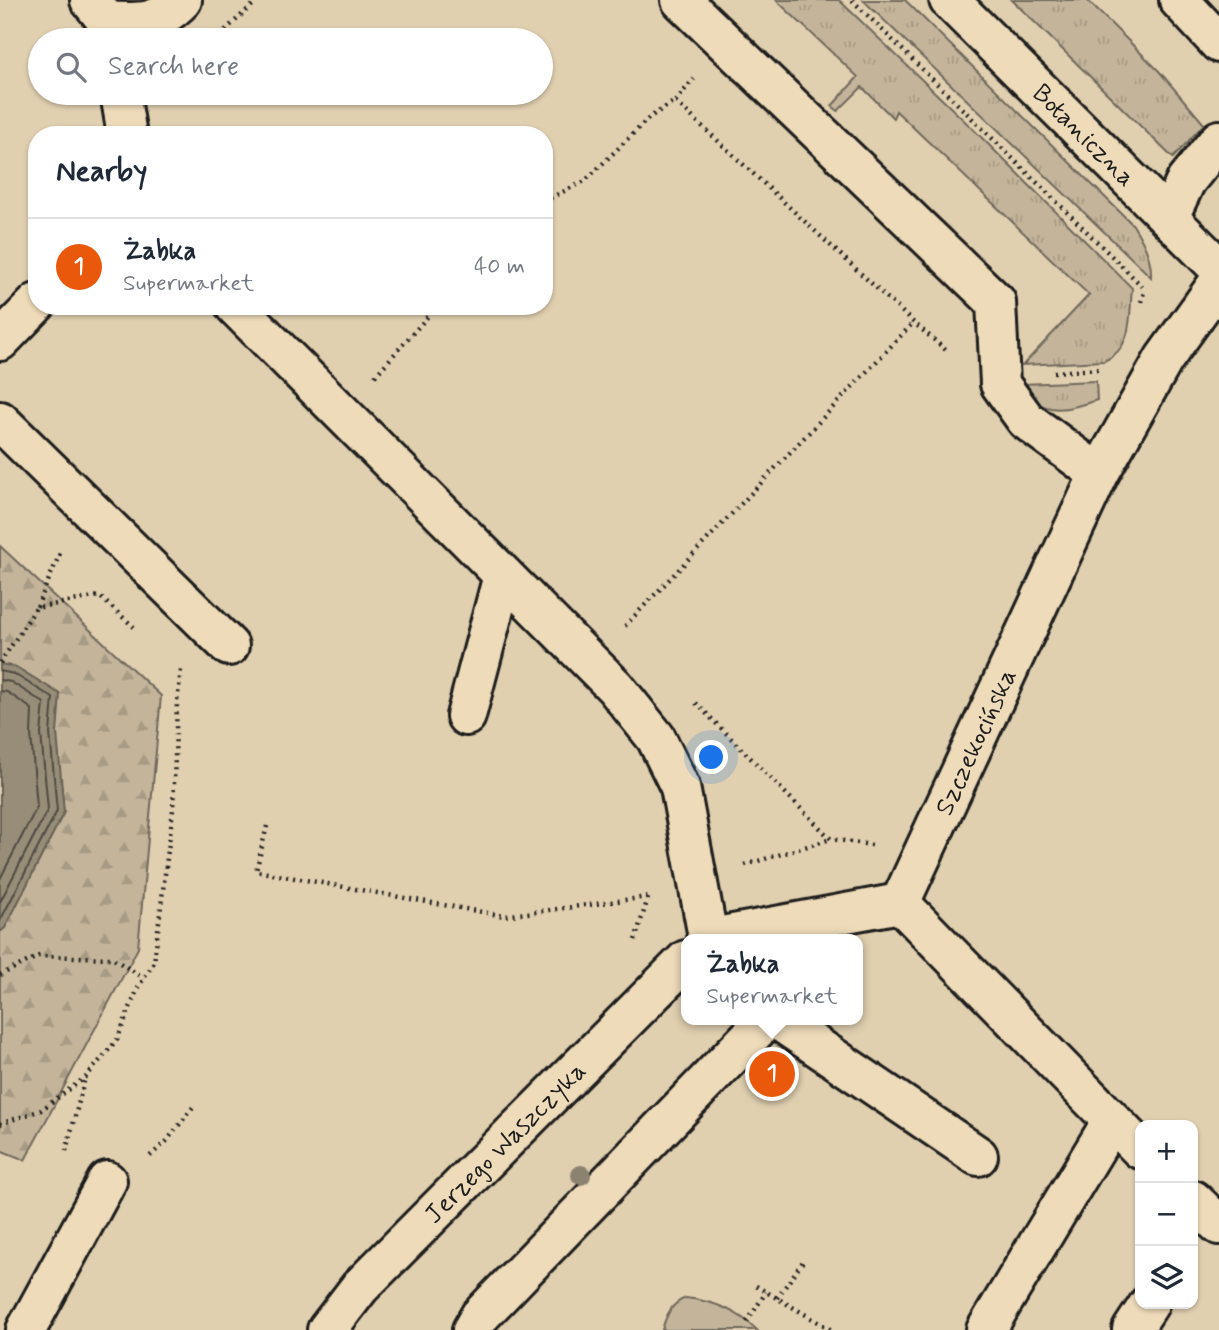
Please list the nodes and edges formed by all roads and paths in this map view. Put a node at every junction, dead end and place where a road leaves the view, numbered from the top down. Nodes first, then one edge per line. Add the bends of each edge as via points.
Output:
1 (182, 0) edge
2 (258, 0) edge
3 (681, 0) edge
4 (852, 0) edge
5 (948, 0) edge
6 (1180, 0) edge
7 (102, 21) edge
8 (228, 28) edge
9 (1219, 43) edge
10 (122, 105) edge
11 (126, 126) edge
12 (1219, 140) edge
13 (553, 197) edge
14 (1169, 217) junction
15 (1219, 268) edge
16 (1219, 282) edge
17 (1145, 289) junction
18 (1152, 295) dead end
19 (28, 312) edge
20 (244, 315) edge
21 (430, 315) edge
22 (1137, 315) dead end
23 (913, 322) junction
24 (0, 341) edge
25 (1105, 368) dead end
26 (999, 375) junction
27 (371, 380) dead end
28 (0, 421) edge
29 (1099, 474) junction
30 (83, 502) junction
31 (503, 575) junction
32 (189, 606) junction
33 (36, 608) junction
34 (622, 629) dead end
35 (140, 633) dead end
36 (229, 646) dead end
37 (3, 653) edge
38 (0, 663) edge
39 (466, 716) dead end
40 (267, 826) dead end
41 (648, 897) dead end
42 (900, 903) junction
43 (699, 934) edge
44 (761, 934) edge
45 (681, 964) edge
46 (0, 975) edge
47 (144, 978) junction
48 (761, 1025) edge
49 (785, 1025) edge
50 (194, 1107) dead end
51 (1112, 1121) junction
52 (0, 1124) edge
53 (1135, 1144) edge
54 (978, 1156) dead end
55 (107, 1181) joint
56 (804, 1260) dead end
57 (756, 1286) dead end
58 (766, 1292) junction
59 (777, 1298) junction
60 (1146, 1309) edge
61 (747, 1322) dead end
62 (26, 1330) edge
63 (327, 1330) edge
64 (472, 1330) edge
65 (832, 1330) edge
66 (986, 1330) edge
67 (1132, 1330) edge

1 - 7 street via 145,24
2 - 8 path
3 - 26 street via 996,302
4 - 17 path
5 - 14 street, Botaniczna
6 - 9 street
10 - 11 street
12 - 14 street via 1186,180
13 - 23 path via 585,181 650,117 675,101
14 - 15 street, Botaniczna
16 - 29 street, Szczekocińska via 1164,359
17 - 18 path
17 - 22 path
19 - 24 street
20 - 31 street
21 - 27 path
23 - 26 path via 970,370
23 - 34 path
25 - 26 path
26 - 29 street via 1000,384 1026,419
28 - 30 street
29 - 42 street, Szczekocińska
30 - 32 street
30 - 33 path
31 - 39 street
31 - 43 street via 615,687 656,738 680,787
32 - 36 street
32 - 47 path via 177,703 173,810 153,962
33 - 35 path via 99,596
33 - 37 path
37 - 38 path
40 - 41 path via 256,871 394,898 504,916
42 - 44 street
42 - 51 street
45 - 63 street, Jerzego Waszczyka via 360,1287
46 - 47 path via 39,956 112,958
47 - 52 path via 117,1040 86,1077 41,1110
48 - 64 street via 480,1316
49 - 54 street
50 - 55 path via 135,1170
51 - 53 street
51 - 66 street
55 - 62 street
56 - 59 path
57 - 58 path
58 - 59 path
58 - 61 path
59 - 65 path
60 - 67 street

